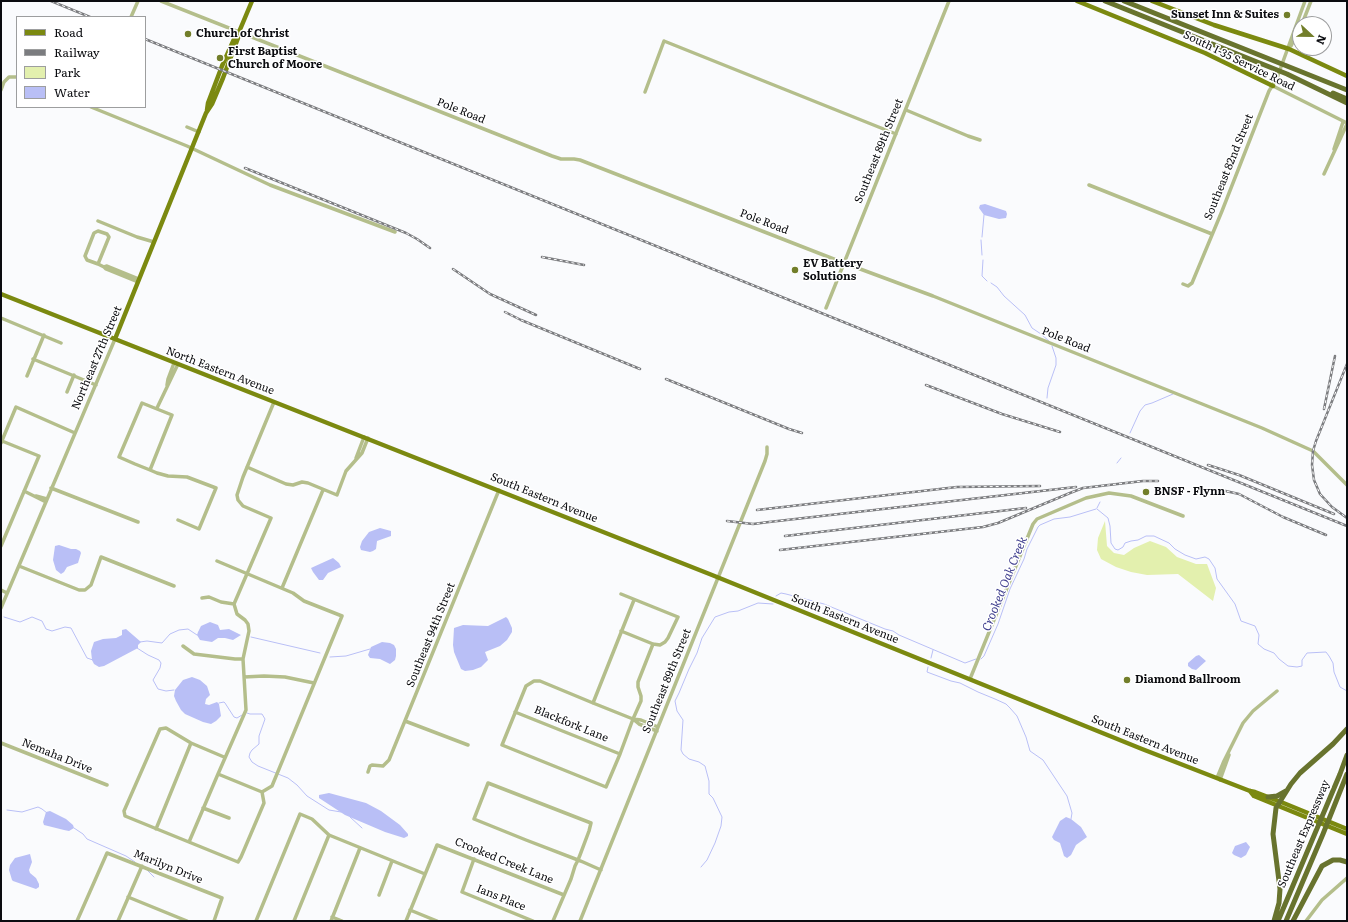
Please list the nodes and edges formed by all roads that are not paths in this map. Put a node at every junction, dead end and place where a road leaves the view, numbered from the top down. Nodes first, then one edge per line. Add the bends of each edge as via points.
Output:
1 (138, 1) edge
2 (161, 1) edge
3 (252, 1) edge
4 (949, 1) edge
5 (1077, 1) edge
6 (1105, 1) edge
7 (1124, 1) edge
8 (1129, 1) edge
9 (1152, 1) edge
10 (1305, 1) edge
11 (1311, 1) edge
12 (1164, 3) edge
13 (1144, 9) junction
14 (131, 16) edge
15 (1305, 16) edge
16 (239, 32) junction
17 (1292, 43) edge
18 (1289, 49) junction
19 (1347, 76) edge
20 (16, 77) edge
21 (1306, 83) junction
22 (1273, 86) junction
23 (1, 90) edge
24 (1347, 90) edge
25 (645, 92) dead end
26 (1347, 99) edge
27 (1347, 104) edge
28 (93, 108) edge
29 (906, 110) junction
30 (1346, 123) edge
31 (188, 127) dead end
32 (198, 132) junction
33 (896, 134) junction
34 (980, 140) dead end
35 (192, 149) junction
36 (1324, 174) dead end
37 (1089, 185) dead end
38 (98, 221) dead end
39 (395, 232) dead end
40 (1212, 234) junction
41 (154, 242) junction
42 (844, 263) junction
43 (98, 264) junction
44 (139, 280) junction
45 (1182, 284) dead end
46 (1, 294) edge
47 (826, 308) dead end
48 (1, 318) edge
49 (44, 336) junction
50 (115, 340) junction
51 (61, 343) dead end
52 (34, 360) junction
53 (176, 364) junction
54 (27, 376) dead end
55 (74, 376) junction
56 (96, 385) junction
57 (67, 392) dead end
58 (274, 402) junction
59 (158, 408) junction
60 (75, 433) junction
61 (366, 438) junction
62 (1, 442) edge
63 (767, 447) dead end
64 (432, 464) joint
65 (247, 467) junction
66 (150, 470) junction
67 (1347, 486) edge
68 (51, 488) junction
69 (323, 490) junction
70 (499, 490) junction
71 (24, 491) junction
72 (46, 500) junction
73 (1183, 516) dead end
74 (178, 520) dead end
75 (138, 522) dead end
76 (1, 546) edge
77 (217, 561) dead end
78 (19, 566) junction
79 (247, 574) junction
80 (718, 577) junction
81 (174, 586) dead end
82 (282, 588) junction
83 (1, 590) edge
84 (7, 593) junction
85 (621, 594) dead end
86 (202, 598) dead end
87 (634, 600) junction
88 (234, 604) junction
89 (1, 608) edge
90 (621, 631) junction
91 (653, 644) junction
92 (183, 646) dead end
93 (243, 659) junction
94 (244, 677) junction
95 (970, 679) junction
96 (314, 683) junction
97 (1277, 691) dead end
98 (593, 703) junction
99 (515, 712) junction
100 (634, 720) junction
101 (405, 721) junction
102 (658, 727) junction
103 (1347, 729) edge
104 (657, 731) junction
105 (1, 742) edge
106 (191, 743) junction
107 (468, 745) dead end
108 (620, 754) junction
109 (1347, 755) edge
110 (224, 757) junction
111 (368, 772) dead end
112 (218, 774) junction
113 (1347, 774) edge
114 (1219, 779) junction
115 (107, 785) dead end
116 (1287, 790) junction
117 (1250, 791) junction
118 (262, 792) junction
119 (1268, 797) junction
120 (1280, 803) junction
121 (203, 808) junction
122 (229, 818) dead end
123 (156, 829) junction
124 (1347, 829) edge
125 (1347, 834) edge
126 (329, 835) junction
127 (189, 842) junction
128 (360, 848) junction
129 (474, 859) junction
130 (392, 860) junction
131 (578, 860) junction
132 (1346, 862) edge
133 (142, 866) junction
134 (601, 870) junction
135 (425, 874) junction
136 (1347, 878) edge
137 (379, 895) dead end
138 (564, 895) junction
139 (128, 897) junction
140 (410, 910) junction
141 (331, 919) edge
142 (78, 921) edge
143 (118, 921) edge
144 (187, 921) edge
145 (214, 921) edge
146 (256, 921) edge
147 (294, 921) edge
148 (342, 921) edge
149 (406, 921) edge
150 (437, 921) edge
151 (533, 921) edge
152 (554, 921) edge
153 (580, 921) edge
154 (1274, 921) edge
155 (1278, 921) edge
156 (1286, 921) edge
157 (1293, 921) edge
158 (1306, 921) edge

1 - 14 street
2 - 16 street, Pole Road
3 - 16 main road, Northeast 27th Street
4 - 29 street, Southeast 89th Street
5 - 22 main road, South I-35 Service Road via 1205,53
6 - 21 highway
7 - 13 highway
8 - 13 highway
9 - 12 main road, South I-35 Service Road
10 - 18 street, Southeast 82nd Street
11 - 15 street
12 - 18 main road, South I-35 Service Road via 1214,25
13 - 24 highway
16 - 32 main road, Northeast 27th Street via 220,71
16 - 42 street, Pole Road via 552,156 580,160
17 - 18 street, Southeast 82nd Street
18 - 19 main road, South I-35 Service Road
18 - 22 street, Southeast 82nd Street
20 - 23 street via 9,76
21 - 26 highway
21 - 27 highway
22 - 30 street, South I-35 Service Road
22 - 40 street, Southeast 82nd Street
25 - 33 street via 664,41
28 - 35 street
29 - 33 street, Southeast 89th Street
29 - 34 street
30 - 36 street via 1337,138
31 - 32 street
32 - 35 main road, Northeast 27th Street
33 - 42 street, Southeast 89th Street
35 - 39 street via 270,185
35 - 41 main road, Northeast 27th Street
37 - 40 street
38 - 41 street
40 - 45 street, Southeast 82nd Street via 1192,283 1188,286
41 - 44 main road, Northeast 27th Street
42 - 47 street, Southeast 89th Street
42 - 67 street, Pole Road via 951,303 1303,445 1318,455
43 - 43 street via 87,260 85,256 94,233 98,231 107,234 109,238
43 - 44 street
44 - 50 main road, Northeast 27th Street
46 - 50 main road, North Eastern Avenue
48 - 49 street
49 - 51 street
49 - 52 street
50 - 53 main road, North Eastern Avenue
50 - 56 street, Northeast 27th Street
52 - 54 street
52 - 55 street
53 - 58 main road, North Eastern Avenue
53 - 59 street
55 - 56 street
55 - 57 street
56 - 60 street, Northeast 27th Street
58 - 61 main road, North Eastern Avenue
58 - 65 street
59 - 66 street via 172,415
59 - 66 street via 142,403 119,457
60 - 62 street via 16,407
60 - 68 street, Northeast 27th Street
61 - 64 main road, North Eastern Avenue
61 - 69 street via 362,453 346,471 337,495
62 - 71 street via 39,456
63 - 80 street, Southeast 89th Street via 765,461
64 - 70 main road, South Eastern Avenue
65 - 69 street via 286,484 302,482
65 - 79 street via 237,490 238,500 243,506 271,518
66 - 74 street via 168,476 188,477 216,488 199,529
68 - 72 street, Northeast 27th Street
68 - 75 street
69 - 82 street
70 - 80 main road, South Eastern Avenue
70 - 101 street, Southeast 94th Street
71 - 72 street
71 - 76 street
72 - 78 street, Northeast 27th Street
73 - 95 street via 1131,496 1109,493 1086,498 1037,519
77 - 79 street
78 - 81 street via 79,590 85,590 91,585 101,557
78 - 84 street, Northeast 27th Street
79 - 82 street
79 - 88 street
80 - 95 main road, South Eastern Avenue
80 - 102 street, Southeast 89th Street
82 - 96 street via 304,601 342,616
83 - 84 street
84 - 89 street, Northeast 27th Street
85 - 87 street
86 - 88 street via 209,597
87 - 90 street
87 - 91 street via 678,617 667,640 660,645
88 - 93 street via 237,614 248,624
90 - 91 street
90 - 98 street
91 - 100 street via 638,682 641,699
92 - 93 street via 194,654
93 - 94 street
94 - 96 street via 285,677
94 - 110 street via 246,710
95 - 114 main road, South Eastern Avenue
96 - 118 street via 272,786
97 - 114 street via 1249,716 1239,731
98 - 99 street via 540,681 531,682 526,686
98 - 100 street
99 - 108 street, Blackfork Lane
99 - 108 street via 502,745 606,787
100 - 102 street
100 - 104 street
100 - 108 street
101 - 107 street
101 - 111 street, Southeast 94th Street via 389,760 383,766 372,764
102 - 104 street, Southeast 89th Street
103 - 116 highway via 1300,773
104 - 134 street, Southeast 89th Street
105 - 115 street, Nemaha Drive
106 - 110 street
106 - 123 street
106 - 123 street via 166,728 160,729 124,811 126,817
109 - 155 highway, Southeast Expressway
110 - 112 street
112 - 118 street
112 - 121 street
113 - 156 highway, Southeast Expressway
114 - 117 main road, South Eastern Avenue
116 - 119 highway via 1277,796
116 - 120 highway
117 - 119 main road, South Eastern Avenue
117 - 120 main road, South Eastern Avenue via 1254,796
118 - 127 street via 264,803 239,861
119 - 120 main road, South Eastern Avenue
120 - 124 main road, South Eastern Avenue
120 - 125 main road, South Eastern Avenue
120 - 154 highway via 1276,808 1273,834 1280,889
121 - 122 street
121 - 127 street
123 - 127 street
126 - 128 street
126 - 146 street via 312,819 300,814
126 - 147 street
128 - 130 street
128 - 141 street
129 - 135 street, Crooked Creek Lane via 437,845
129 - 138 street, Crooked Creek Lane
129 - 151 street, Ians Place via 462,892
130 - 135 street
130 - 137 street
131 - 131 street via 474,819 488,783 591,824
131 - 134 street
131 - 138 street
132 - 157 highway via 1330,861 1320,868
133 - 139 street
133 - 142 street, Marilyn Drive via 107,853
133 - 145 street, Marilyn Drive via 222,898
134 - 153 street, Southeast 89th Street
135 - 140 street
136 - 158 street via 1322,900
138 - 152 street
139 - 143 street
139 - 144 street
140 - 149 street
140 - 150 street
141 - 148 street

